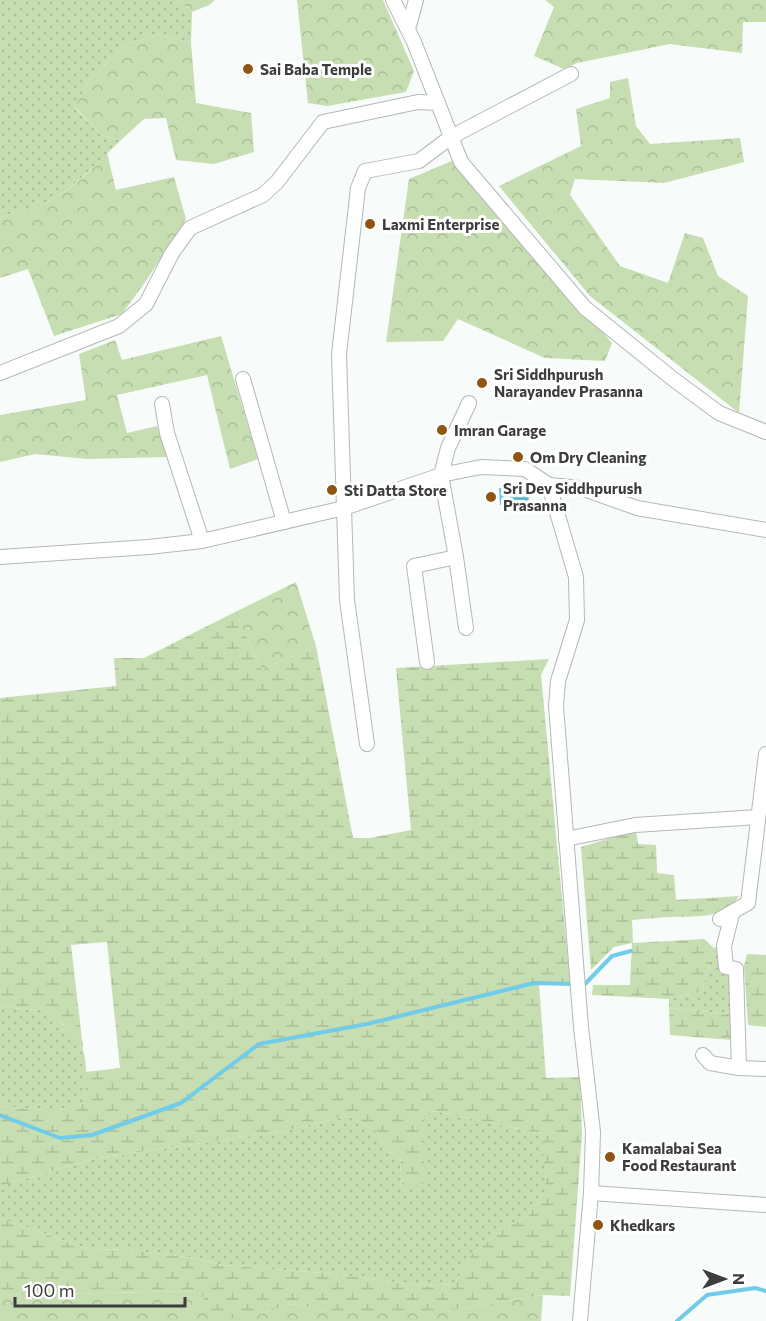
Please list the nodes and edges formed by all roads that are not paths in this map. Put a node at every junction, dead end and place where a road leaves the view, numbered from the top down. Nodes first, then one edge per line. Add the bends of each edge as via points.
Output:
1 (393, 0) edge
2 (416, 0) edge
3 (408, 29) junction
4 (571, 74) dead end
5 (438, 104) junction
6 (451, 136) junction
7 (0, 373) edge
8 (243, 379) dead end
9 (469, 403) dead end
10 (162, 404) dead end
11 (766, 432) edge
12 (441, 475) junction
13 (549, 485) junction
14 (344, 508) junction
15 (284, 522) junction
16 (766, 530) edge
17 (202, 541) junction
18 (0, 557) edge
19 (456, 557) junction
20 (466, 628) dead end
21 (427, 662) dead end
22 (367, 744) dead end
23 (766, 754) edge
24 (764, 785) edge
25 (758, 817) junction
26 (566, 839) junction
27 (703, 1055) dead end
28 (739, 1068) junction
29 (766, 1069) edge
30 (591, 1193) junction
31 (766, 1205) edge
32 (580, 1321) edge

1 - 3 street
2 - 3 street
3 - 5 street
4 - 6 street
5 - 6 street
5 - 7 street via 418,102 323,122 263,195 190,228 172,253 146,304 119,326
6 - 11 street via 461,162 585,308 719,413
6 - 14 street via 419,161 365,171 358,188 339,354
8 - 15 street
9 - 12 street via 448,448
10 - 17 street via 167,433
12 - 13 street via 481,467 525,469
12 - 14 street
12 - 19 street
13 - 16 street via 581,488 637,508
13 - 26 street via 576,577 578,620 558,681 557,698
14 - 15 street
14 - 22 street via 347,600
15 - 17 street
17 - 18 street
19 - 20 street
19 - 21 street via 414,566
23 - 24 street
24 - 25 street
25 - 26 street via 635,825
25 - 28 street via 747,903 726,917 726,967 735,969
26 - 30 street via 593,1132
27 - 28 street via 710,1064
28 - 29 street
30 - 31 street
30 - 32 street

